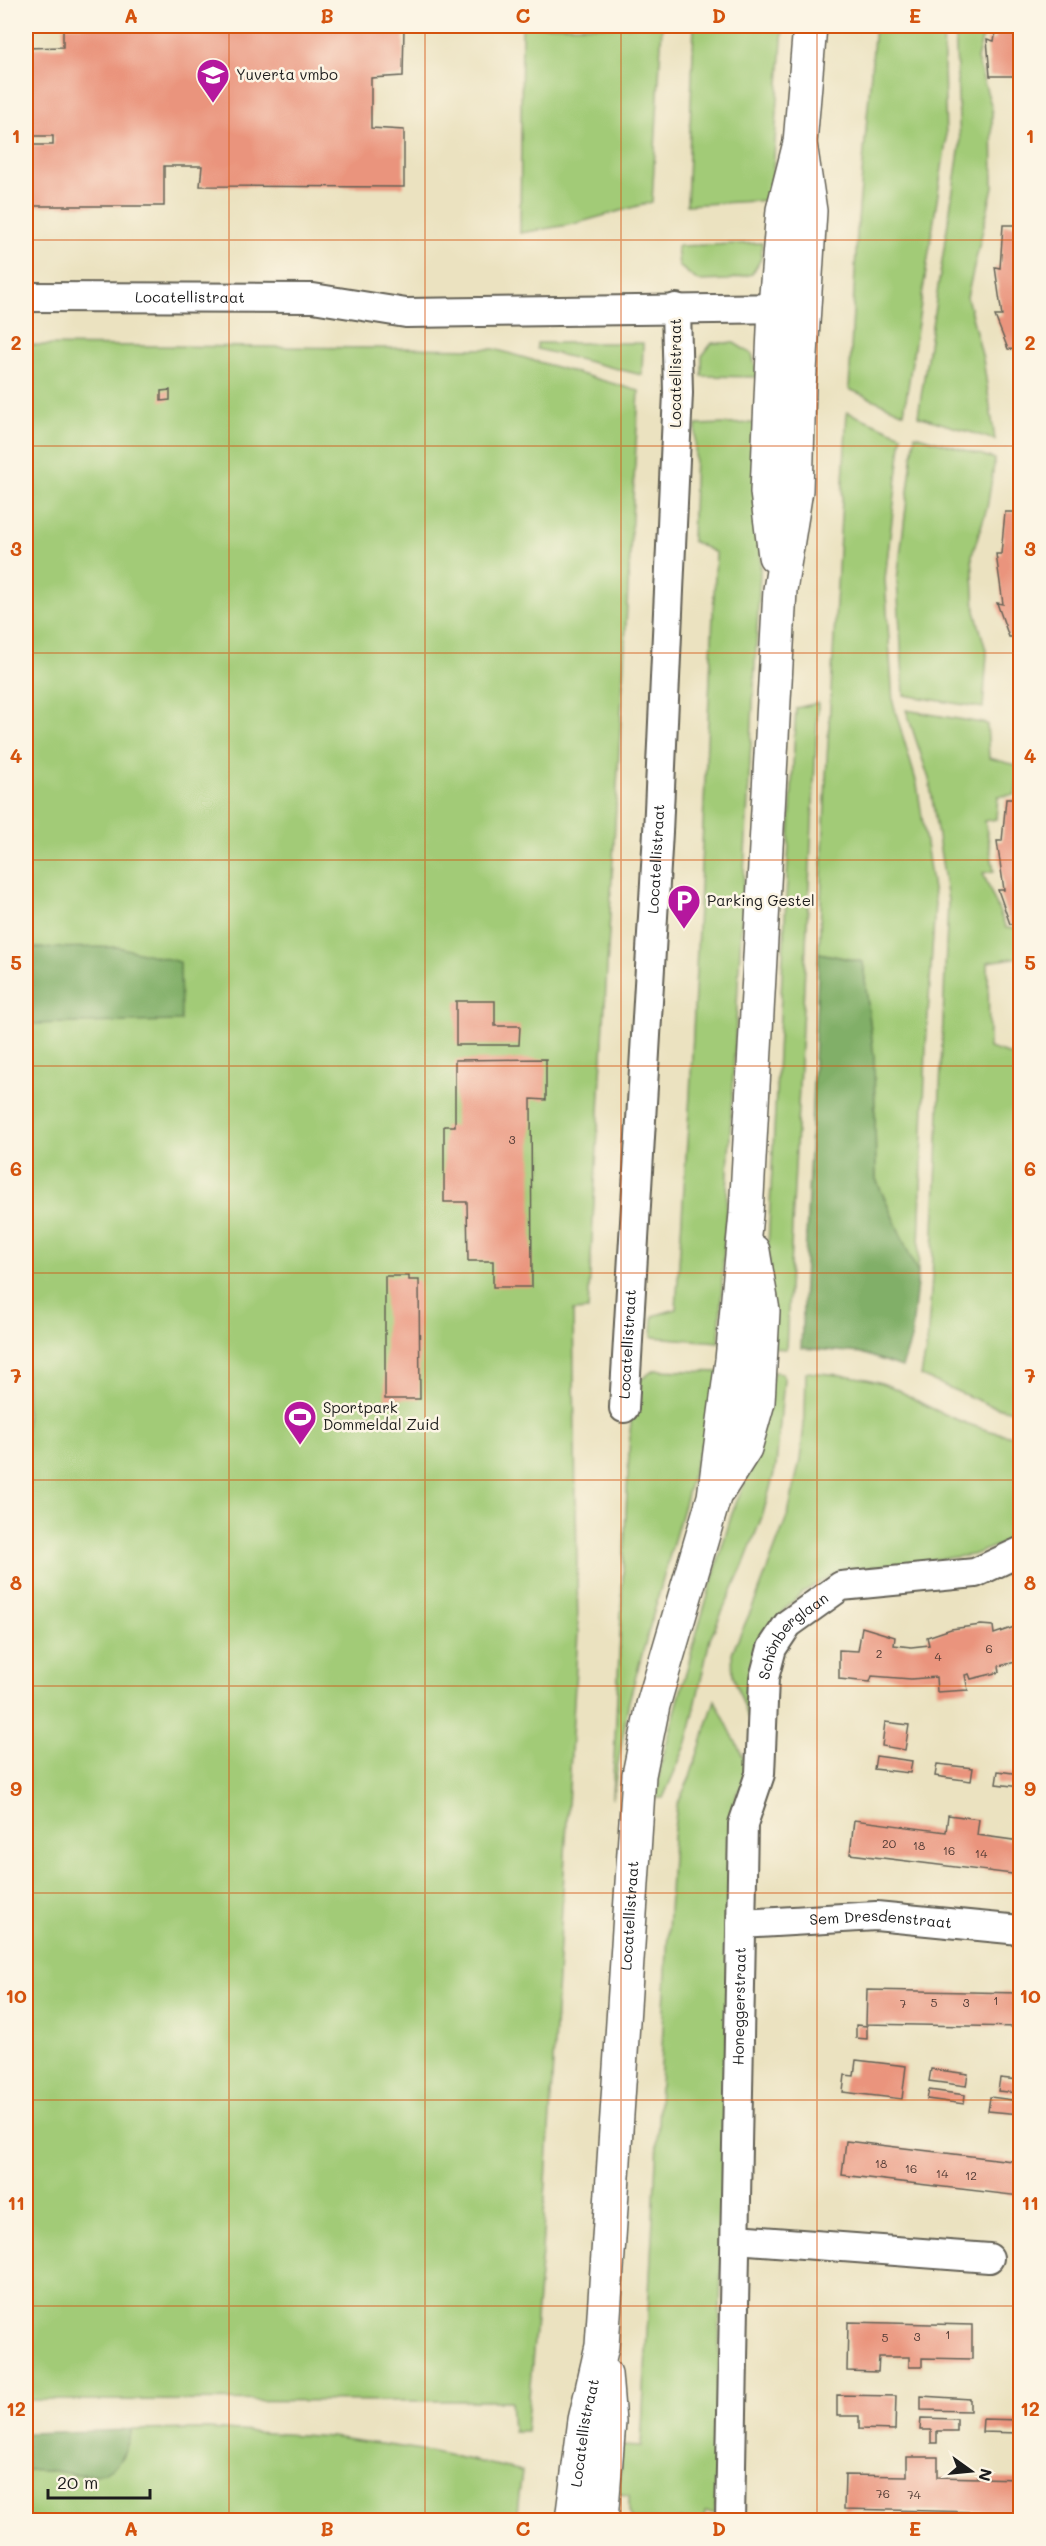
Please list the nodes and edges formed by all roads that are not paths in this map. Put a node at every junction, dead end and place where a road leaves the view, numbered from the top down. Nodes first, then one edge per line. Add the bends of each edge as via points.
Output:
1 (810, 26) edge
2 (26, 297) edge
3 (790, 307) junction
4 (676, 308) junction
5 (624, 1408) dead end
6 (1020, 1552) edge
7 (760, 1774) joint
8 (741, 1924) junction
9 (1020, 1930) edge
10 (736, 2239) junction
11 (989, 2258) dead end
12 (602, 2346) junction
13 (572, 2520) edge
14 (601, 2520) edge
15 (730, 2520) edge

1 - 3 main road, Locatellistraat via 800,143 810,211
2 - 4 street, Locatellistraat via 313,298 406,313
3 - 4 street, Locatellistraat
3 - 12 main road, Locatellistraat via 799,387 796,490 780,590 746,1214 714,1497 653,1705 639,1775
4 - 5 street, Locatellistraat via 678,393 660,796
6 - 7 street, Schönberglaan via 975,1572 841,1586 788,1624 772,1648 764,1678
7 - 8 street, Honeggerstraat via 743,1824
8 - 9 street, Sem Dresdenstraat via 876,1916
8 - 10 street, Honeggerstraat
10 - 11 street
10 - 15 street, Honeggerstraat
12 - 13 main road, Locatellistraat via 585,2420
12 - 14 main road, Locatellistraat via 609,2421

